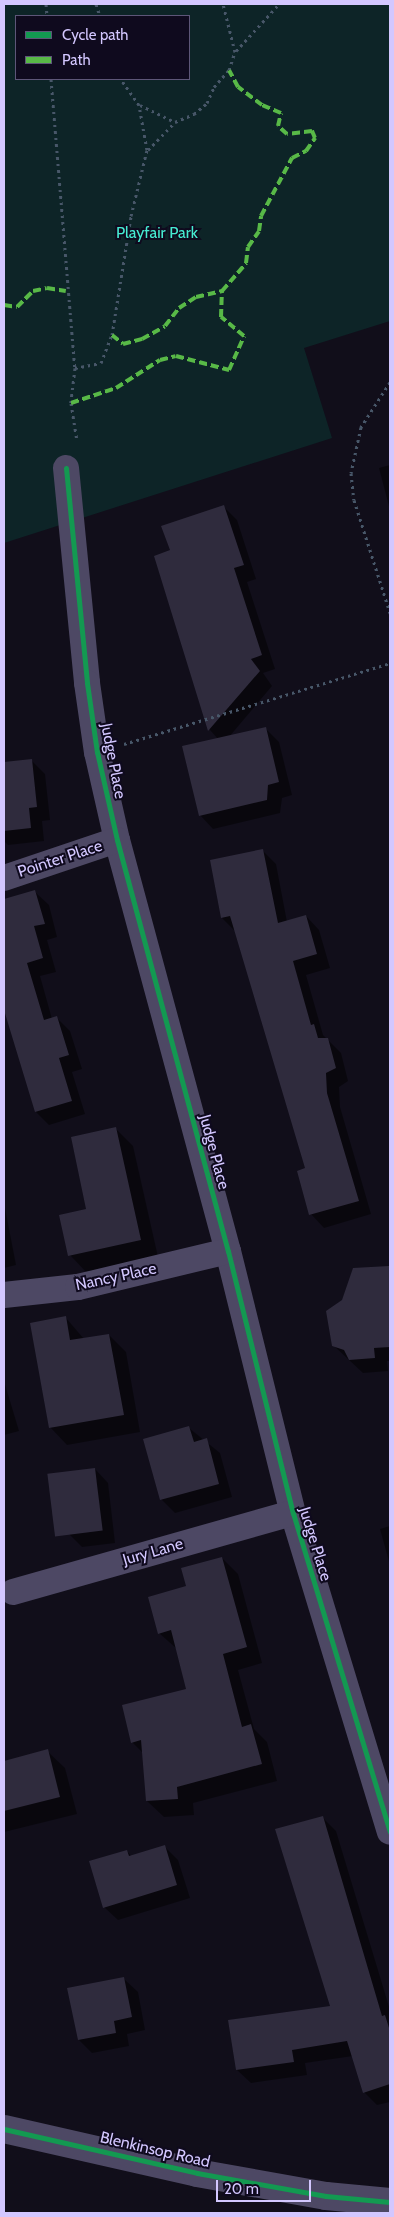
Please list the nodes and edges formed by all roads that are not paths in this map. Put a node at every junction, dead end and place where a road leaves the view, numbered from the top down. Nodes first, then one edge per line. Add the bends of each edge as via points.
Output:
1 (66, 468) road end
2 (117, 840) junction
3 (4, 878) edge
4 (228, 1250) junction
5 (4, 1296) edge
6 (293, 1513) junction
7 (13, 1592) dead end
8 (390, 1832) edge
9 (4, 2129) edge
10 (390, 2202) edge

1 - 2 street, Judge Place via 87,683 97,752
2 - 3 street, Pointer Place
2 - 4 street, Judge Place
4 - 5 street, Nancy Place via 78,1287
4 - 6 street, Judge Place
6 - 7 street, Jury Lane
6 - 8 street, Judge Place
9 - 10 street, Blenkinsop Road via 197,2173 326,2196

